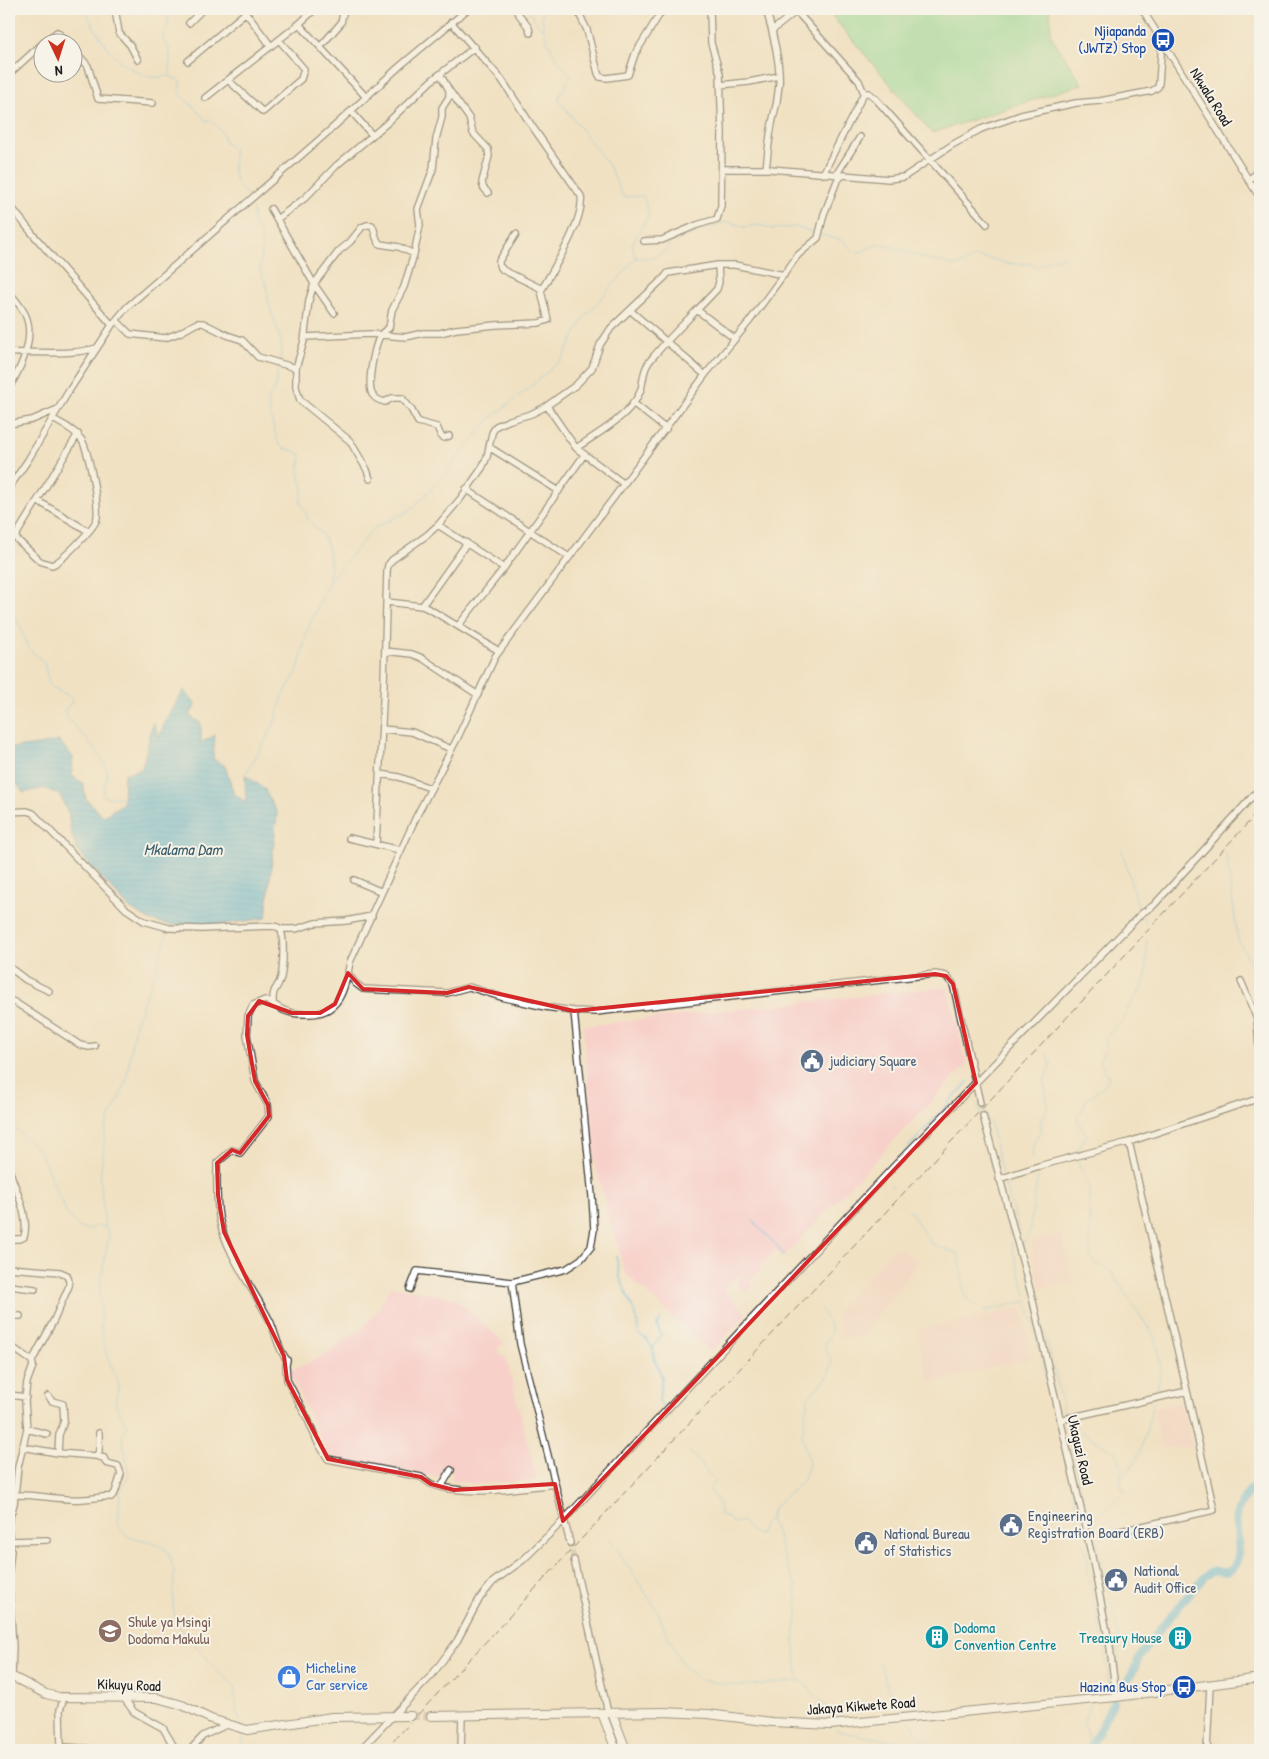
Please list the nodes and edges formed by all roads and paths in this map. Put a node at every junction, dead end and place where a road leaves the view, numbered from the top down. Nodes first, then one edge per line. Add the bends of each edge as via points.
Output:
1 (115, 9) edge
2 (203, 9) edge
3 (315, 9) edge
4 (344, 9) edge
5 (468, 9) edge
6 (515, 9) edge
7 (577, 9) edge
8 (663, 9) edge
9 (710, 9) edge
10 (766, 9) edge
11 (1142, 9) edge
12 (245, 10) edge
13 (451, 22) junction
14 (189, 23) dead end
15 (299, 24) junction
16 (770, 25) junction
17 (530, 33) dead end
18 (279, 40) junction
19 (1162, 41) junction
20 (271, 46) junction
21 (320, 47) junction
22 (474, 47) junction
23 (32, 53) edge
24 (82, 58) edge
25 (138, 60) dead end
26 (188, 61) dead end
27 (9, 74) edge
28 (440, 74) junction
29 (779, 76) junction
30 (228, 80) junction
31 (720, 85) junction
32 (448, 90) junction
33 (864, 92) junction
34 (366, 97) junction
35 (206, 98) dead end
36 (153, 103) dead end
37 (351, 111) junction
38 (372, 135) junction
39 (860, 136) dead end
40 (1260, 155) edge
41 (930, 160) junction
42 (722, 169) junction
43 (766, 169) junction
44 (823, 174) junction
45 (839, 175) junction
46 (1248, 180) junction
47 (488, 193) dead end
48 (1260, 198) edge
49 (9, 204) edge
50 (271, 208) dead end
51 (277, 219) junction
52 (987, 224) dead end
53 (516, 234) dead end
54 (644, 241) dead end
55 (414, 254) junction
56 (718, 265) junction
57 (784, 275) junction
58 (314, 284) junction
59 (542, 289) junction
60 (9, 292) edge
61 (698, 310) junction
62 (631, 311) junction
63 (334, 313) dead end
64 (114, 322) junction
65 (381, 334) junction
66 (305, 337) junction
67 (735, 339) junction
68 (666, 343) junction
69 (97, 348) junction
70 (25, 352) junction
71 (9, 353) edge
72 (296, 368) junction
73 (706, 375) junction
74 (9, 388) edge
75 (633, 403) junction
76 (548, 406) junction
77 (58, 409) junction
78 (53, 419) junction
79 (9, 424) edge
80 (666, 429) junction
81 (78, 434) junction
82 (449, 436) dead end
83 (489, 447) junction
84 (576, 448) junction
85 (584, 455) junction
86 (10, 473) edge
87 (17, 474) junction
88 (370, 479) dead end
89 (624, 484) junction
90 (9, 488) edge
91 (466, 489) junction
92 (558, 490) junction
93 (38, 501) junction
94 (438, 525) junction
95 (530, 530) junction
96 (88, 531) junction
97 (9, 532) edge
98 (15, 537) junction
99 (467, 543) junction
100 (570, 557) junction
101 (504, 568) junction
102 (387, 602) junction
103 (422, 606) junction
104 (458, 626) junction
105 (385, 651) junction
106 (499, 651) junction
107 (478, 695) junction
108 (382, 729) junction
109 (452, 749) junction
110 (380, 774) junction
111 (430, 788) junction
112 (1260, 788) edge
113 (9, 812) edge
114 (349, 838) dead end
115 (376, 844) junction
116 (400, 850) junction
117 (354, 880) dead end
118 (382, 892) junction
119 (372, 916) junction
120 (280, 929) junction
121 (9, 967) edge
122 (348, 973) junction
123 (1241, 980) dead end
124 (49, 991) dead end
125 (9, 1000) edge
126 (273, 1003) junction
127 (574, 1012) junction
128 (95, 1046) dead end
129 (1260, 1065) edge
130 (976, 1083) junction
131 (1260, 1098) edge
132 (980, 1102) tunnel mouth
133 (983, 1116) tunnel mouth
134 (1128, 1142) junction
135 (9, 1169) edge
136 (999, 1179) junction
137 (9, 1239) edge
138 (9, 1268) edge
139 (512, 1282) junction
140 (9, 1286) edge
141 (35, 1289) dead end
142 (410, 1289) dead end
143 (20, 1316) dead end
144 (9, 1319) edge
145 (9, 1345) edge
146 (32, 1361) junction
147 (1188, 1391) junction
148 (9, 1395) edge
149 (48, 1396) dead end
150 (26, 1397) junction
151 (1060, 1420) junction
152 (27, 1429) junction
153 (99, 1433) dead end
154 (47, 1434) dead end
155 (22, 1447) junction
156 (58, 1454) junction
157 (96, 1456) junction
158 (450, 1470) dead end
159 (555, 1484) junction
160 (441, 1487) junction
161 (15, 1496) junction
162 (11, 1504) edge
163 (9, 1520) edge
164 (563, 1521) junction
165 (1116, 1532) dead end
166 (9, 1534) edge
167 (47, 1540) dead end
168 (9, 1541) edge
169 (570, 1543) tunnel mouth
170 (574, 1560) tunnel mouth
171 (9, 1570) edge
172 (9, 1582) edge
173 (9, 1589) edge
174 (10, 1676) edge
175 (1260, 1678) edge
176 (1210, 1684) junction
177 (64, 1697) junction
178 (123, 1697) junction
179 (1116, 1698) junction
180 (607, 1713) junction
181 (394, 1716) junction
182 (411, 1716) tunnel mouth
183 (431, 1716) tunnel mouth
184 (462, 1716) junction
185 (226, 1725) junction
186 (61, 1748) junction
187 (30, 1750) edge
188 (107, 1750) edge
189 (176, 1750) edge
190 (190, 1750) edge
191 (360, 1750) edge
192 (460, 1750) edge
193 (616, 1750) edge
194 (626, 1750) edge
195 (1207, 1750) edge

1 - 25 street via 118,33
2 - 14 street
3 - 15 street
4 - 21 street via 341,23
5 - 13 street
6 - 17 street
7 - 8 street via 587,30 598,73 600,77 607,78 628,74 635,54
9 - 31 street via 711,43 718,63
10 - 16 street
11 - 19 street, Nkwala Road
12 - 20 street
12 - 26 street
13 - 22 street
13 - 34 street
15 - 18 street
15 - 21 street
16 - 29 street
16 - 33 street via 774,29 797,12
18 - 20 street
18 - 30 street via 304,70 301,79 263,112
19 - 41 street via 1158,87 1152,91 1021,115 969,134
19 - 46 street, Nkwala Road
20 - 30 street
21 - 34 street
22 - 28 street
22 - 59 street via 507,86 581,196 580,215
23 - 27 street
24 - 36 street via 88,66 98,99
28 - 32 street
28 - 38 street
29 - 31 street
29 - 43 street
30 - 35 street
31 - 42 street
32 - 47 street via 469,118 473,133 488,149 482,182
32 - 55 street via 431,175 418,209 420,225
33 - 41 street via 874,97
33 - 44 street
34 - 37 street
37 - 38 street
37 - 64 street via 159,278
38 - 51 street
39 - 45 street
40 - 46 street via 1256,174
41 - 45 street via 897,179
41 - 52 street
42 - 43 street
42 - 54 street via 721,206 717,219 662,240
43 - 44 street
44 - 45 street
45 - 57 street via 818,238 803,250
46 - 48 street, Nkwala Road
49 - 64 street
50 - 51 street
51 - 58 street
53 - 59 street via 499,265
55 - 58 street via 380,244 372,225 367,225 339,250
55 - 65 street via 404,287 392,310 389,328
56 - 57 street via 753,267
56 - 61 street via 717,289
56 - 62 street via 668,273
57 - 67 street
58 - 63 street
58 - 66 street
59 - 65 street via 548,320 539,323 480,326 406,337
60 - 70 street via 26,315 28,334
61 - 67 street
61 - 68 street
62 - 68 street
62 - 76 street via 620,318 604,337 592,368 584,378
64 - 69 street
64 - 72 street via 130,334 159,338 173,336 192,325 203,323 242,340 258,357
65 - 66 street
65 - 82 street via 370,371 373,396 385,402 402,398 418,422 437,427 444,438
66 - 72 street
67 - 73 street
68 - 73 street
68 - 75 street via 647,365 640,392
69 - 70 street via 57,354
69 - 77 street
70 - 71 street
70 - 74 street
72 - 88 street via 300,400 350,441
73 - 80 street
75 - 80 street
75 - 84 street via 617,419
76 - 83 street via 496,426
76 - 84 street
77 - 78 street
77 - 79 street via 32,420
78 - 81 street
78 - 87 street
80 - 89 street
81 - 93 street
81 - 96 street via 88,454 98,515
83 - 91 street via 482,468
83 - 92 street
84 - 85 street
85 - 89 street
85 - 92 street
86 - 87 street
87 - 90 street
89 - 100 street
91 - 94 street
91 - 95 street
92 - 95 street
93 - 96 street
93 - 98 street
94 - 99 street
94 - 102 street via 388,565
95 - 100 street
95 - 101 street
96 - 98 street via 52,565 40,561
97 - 98 street
99 - 101 street
99 - 103 street
100 - 106 street
101 - 104 street
102 - 103 street
102 - 105 street
103 - 104 street
104 - 106 street
105 - 107 street via 422,658
105 - 108 street
106 - 107 street
107 - 109 street
108 - 109 street via 412,732
108 - 110 street
109 - 111 street
110 - 111 street
110 - 115 street
111 - 116 street
112 - 130 street via 1154,905 1141,914
113 - 120 street via 34,813 126,909 144,921 174,928 270,926
114 - 115 street
115 - 116 street
116 - 118 street
117 - 118 street
118 - 119 street
119 - 120 street
119 - 122 street
120 - 126 street via 282,974 272,993
121 - 124 street via 24,979
122 - 126 street via 340,996 326,1011 292,1013
122 - 127 street via 363,989 446,993 470,988
123 - 129 street via 1257,1019
125 - 128 street via 74,1042 84,1047
126 - 160 street via 265,1000 253,1005 248,1016 247,1035 255,1081 268,1105 269,1116 240,1153 232,1150 217,1163 220,1218 224,1232 288,1360 287,1380 328,1459 421,1477
127 - 130 street via 935,974 946,976 953,984
127 - 139 street via 592,1196 594,1230 591,1247 566,1269
130 - 132 street
130 - 164 street via 898,1162
131 - 134 street
133 - 136 street, Ukaguzi Road
134 - 136 street
134 - 147 street
135 - 137 street via 25,1228 24,1237
136 - 151 street, Ukaguzi Road via 1032,1297
138 - 146 street via 60,1272 67,1275 69,1281 57,1315
139 - 142 street via 417,1272
139 - 159 street via 520,1344
140 - 141 street
143 - 144 street
145 - 146 street
146 - 150 street
147 - 151 street
147 - 165 street via 1214,1510
148 - 150 street
149 - 156 street via 63,1404 64,1422 59,1435
150 - 152 street
151 - 179 street, Ukaguzi Road via 1104,1612
152 - 154 street
152 - 155 street
153 - 157 street
155 - 156 street
155 - 161 street
156 - 157 street
157 - 161 street via 118,1466 121,1474 111,1498 102,1496 82,1500
158 - 160 street
159 - 160 street via 476,1490
159 - 164 street
161 - 162 street
162 - 163 street
164 - 169 street
164 - 181 street via 523,1560 493,1582 432,1675
166 - 168 street
167 - 168 street
168 - 171 street
170 - 180 street
171 - 172 street
173 - 174 street via 13,1646
174 - 177 main road, Kikuyu Road via 46,1694
175 - 176 main road, Jakaya Kikwete Road
176 - 179 main road, Jakaya Kikwete Road
176 - 195 street
177 - 178 main road, Kikuyu Road
177 - 186 street via 60,1710
178 - 185 main road, Kikuyu Road via 168,1700
178 - 189 street via 134,1712 163,1728
179 - 180 main road, Jakaya Kikwete Road via 830,1725 681,1712
180 - 184 main road, Jakaya Kikwete Road
180 - 193 main road
180 - 194 main road
181 - 182 main road
181 - 185 main road, Kikuyu Road via 332,1717 247,1730
181 - 191 street
183 - 184 main road, Jakaya Kikwete Road
184 - 192 street
185 - 190 street via 204,1736
186 - 187 street
186 - 188 street

